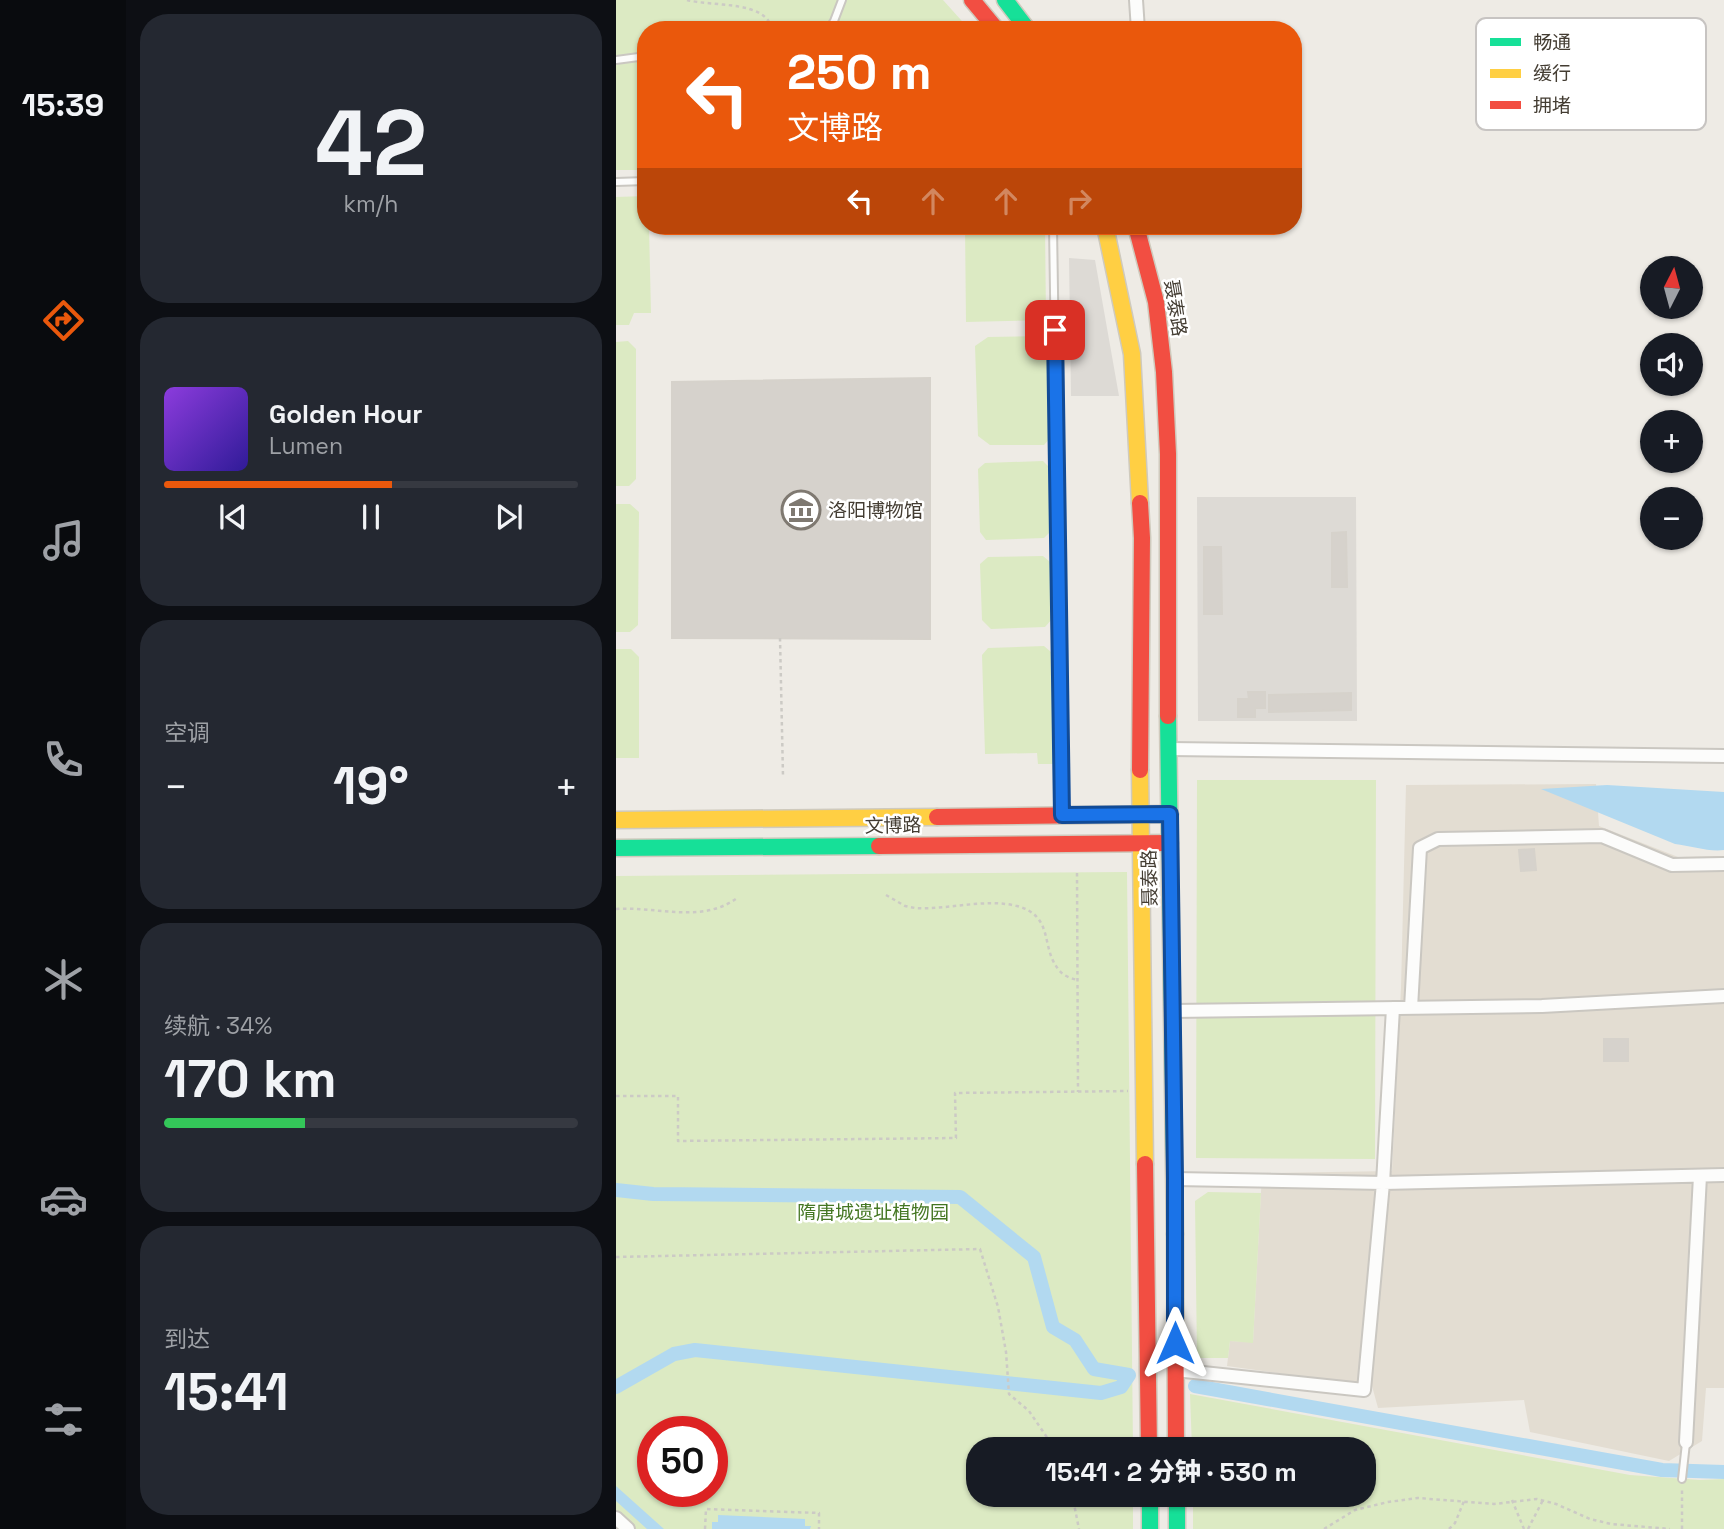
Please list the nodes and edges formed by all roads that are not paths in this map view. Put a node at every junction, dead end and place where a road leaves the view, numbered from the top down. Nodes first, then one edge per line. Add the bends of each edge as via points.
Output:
1 (842, 0) edge
2 (972, 0) edge
3 (1005, 0) edge
4 (1136, 0) edge
5 (834, 21) edge
6 (990, 21) edge
7 (1021, 21) edge
8 (1137, 21) edge
9 (637, 56) edge
10 (616, 60) edge
11 (637, 181) edge
12 (616, 182) edge
13 (1053, 235) edge
14 (1107, 235) edge
15 (1138, 235) edge
16 (1170, 749) junction
17 (1724, 756) edge
18 (1140, 814) junction
19 (1170, 814) junction
20 (1062, 815) junction
21 (616, 820) edge
22 (1140, 843) junction
23 (1170, 843) junction
24 (616, 848) edge
25 (1724, 864) edge
26 (1724, 996) edge
27 (1393, 1008) junction
28 (1411, 1008) junction
29 (1172, 1011) junction
30 (1724, 1175) edge
31 (1700, 1176) junction
32 (1175, 1179) junction
33 (1383, 1183) junction
34 (1175, 1370) junction
35 (1149, 1437) edge
36 (1176, 1437) edge
37 (1686, 1442) joint
38 (1682, 1479) road end
39 (1150, 1507) edge
40 (1177, 1507) edge
41 (616, 1518) edge
42 (628, 1529) edge
43 (1150, 1529) edge
44 (1177, 1529) edge

1 - 5 lane
2 - 6 main road
3 - 7 main road
4 - 8 street
9 - 10 lane
11 - 12 lane
13 - 20 lane
14 - 18 main road, 聂泰路 via 1132,354 1142,538
15 - 16 main road, 聂泰路 via 1156,302 1164,372
16 - 17 street
16 - 19 main road, 聂泰路
18 - 19 main road, 文博路
18 - 20 main road, 文博路
18 - 22 main road, 聂泰路
19 - 23 main road, 聂泰路
20 - 21 main road, 文博路
22 - 23 main road, 文博路
22 - 24 main road, 文博路
22 - 35 main road, 聂泰路
23 - 29 main road, 聂泰路
25 - 28 street via 1672,865 1602,836 1438,839 1420,848
26 - 28 street
27 - 28 street
27 - 29 street
27 - 33 street
29 - 32 main road, 聂泰路
30 - 31 street
31 - 33 street
31 - 37 street
32 - 33 street
32 - 34 main road, 聂泰路
33 - 34 street via 1364,1391
34 - 36 main road, 聂泰路
37 - 38 lane
39 - 43 main road
40 - 44 main road
41 - 42 street

